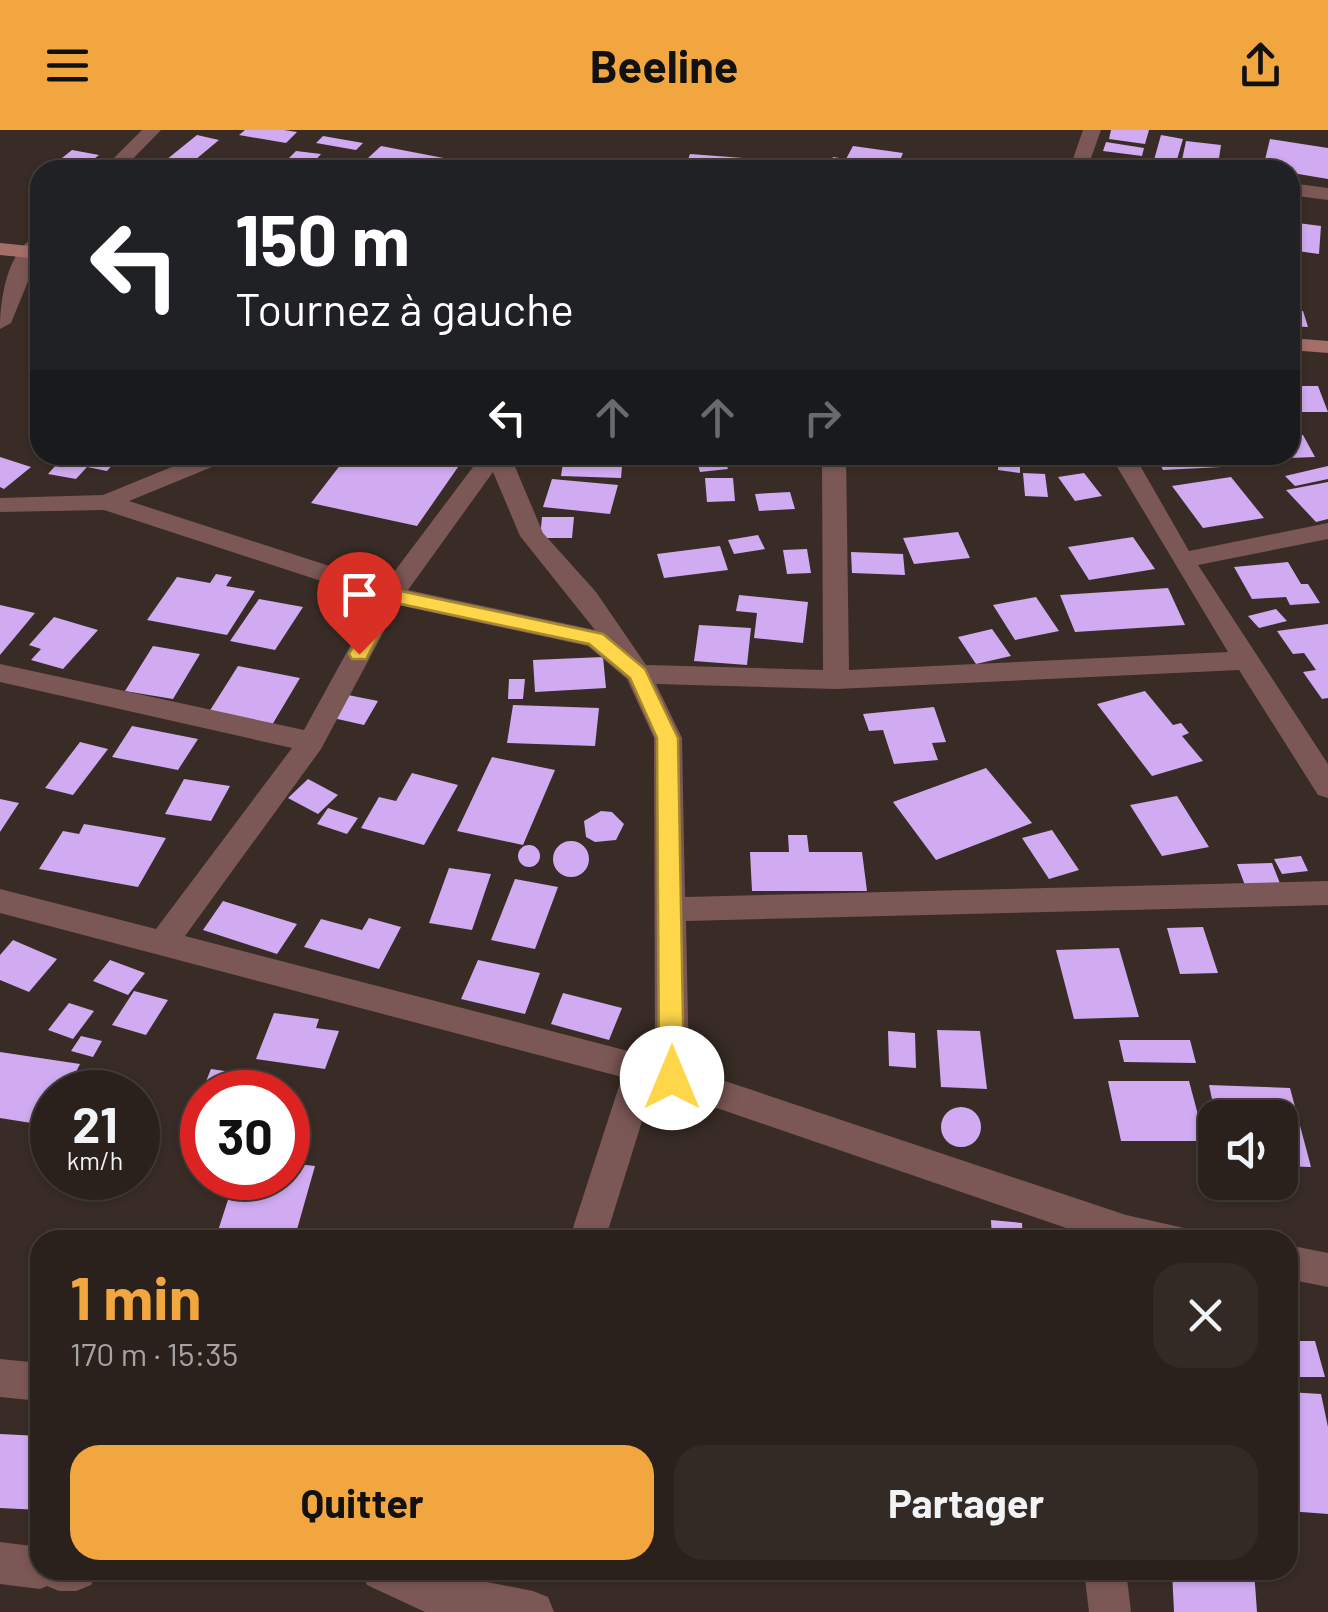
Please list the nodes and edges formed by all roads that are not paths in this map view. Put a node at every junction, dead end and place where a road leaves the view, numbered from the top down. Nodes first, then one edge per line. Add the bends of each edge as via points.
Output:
1 (152, 130) edge
2 (1092, 130) edge
3 (122, 160) edge
4 (1082, 160) edge
5 (1300, 190) edge
6 (1328, 194) edge
7 (0, 248) edge
8 (30, 249) edge
9 (30, 261) edge
10 (0, 323) edge
11 (1300, 345) edge
12 (1328, 347) edge
13 (197, 465) edge
14 (489, 465) edge
15 (500, 465) edge
16 (834, 465) edge
17 (1128, 465) edge
18 (106, 502) junction
19 (0, 505) edge
20 (1328, 531) edge
21 (1182, 560) junction
22 (391, 596) junction
23 (1248, 660) junction
24 (0, 673) edge
25 (638, 674) junction
26 (836, 680) junction
27 (312, 742) junction
28 (1328, 787) edge
29 (1328, 893) edge
30 (0, 901) edge
31 (672, 909) junction
32 (163, 943) junction
33 (657, 1073) junction
34 (591, 1230) edge
35 (1107, 1230) edge
36 (1298, 1264) edge
37 (1328, 1270) edge
38 (0, 1378) edge
39 (30, 1381) edge
40 (0, 1563) edge
41 (30, 1567) edge
42 (403, 1580) edge
43 (1106, 1580) edge
44 (534, 1612) edge
45 (1110, 1612) edge

1 - 3 street
2 - 4 street
5 - 6 street
7 - 8 main road
9 - 10 street
11 - 12 main road
13 - 18 street
14 - 22 street
15 - 25 street via 532,536 587,598
16 - 26 street
17 - 21 street
18 - 19 street
18 - 22 street
20 - 21 street
21 - 23 street
22 - 25 street via 596,639
22 - 27 street
23 - 26 street
23 - 28 street
24 - 27 street
25 - 26 street
25 - 31 street via 668,738
27 - 32 street
29 - 31 street
30 - 32 street
31 - 33 street
32 - 33 street
33 - 34 street
33 - 35 street
36 - 37 street
38 - 39 street
40 - 41 street
42 - 44 street via 432,1594
43 - 45 street

